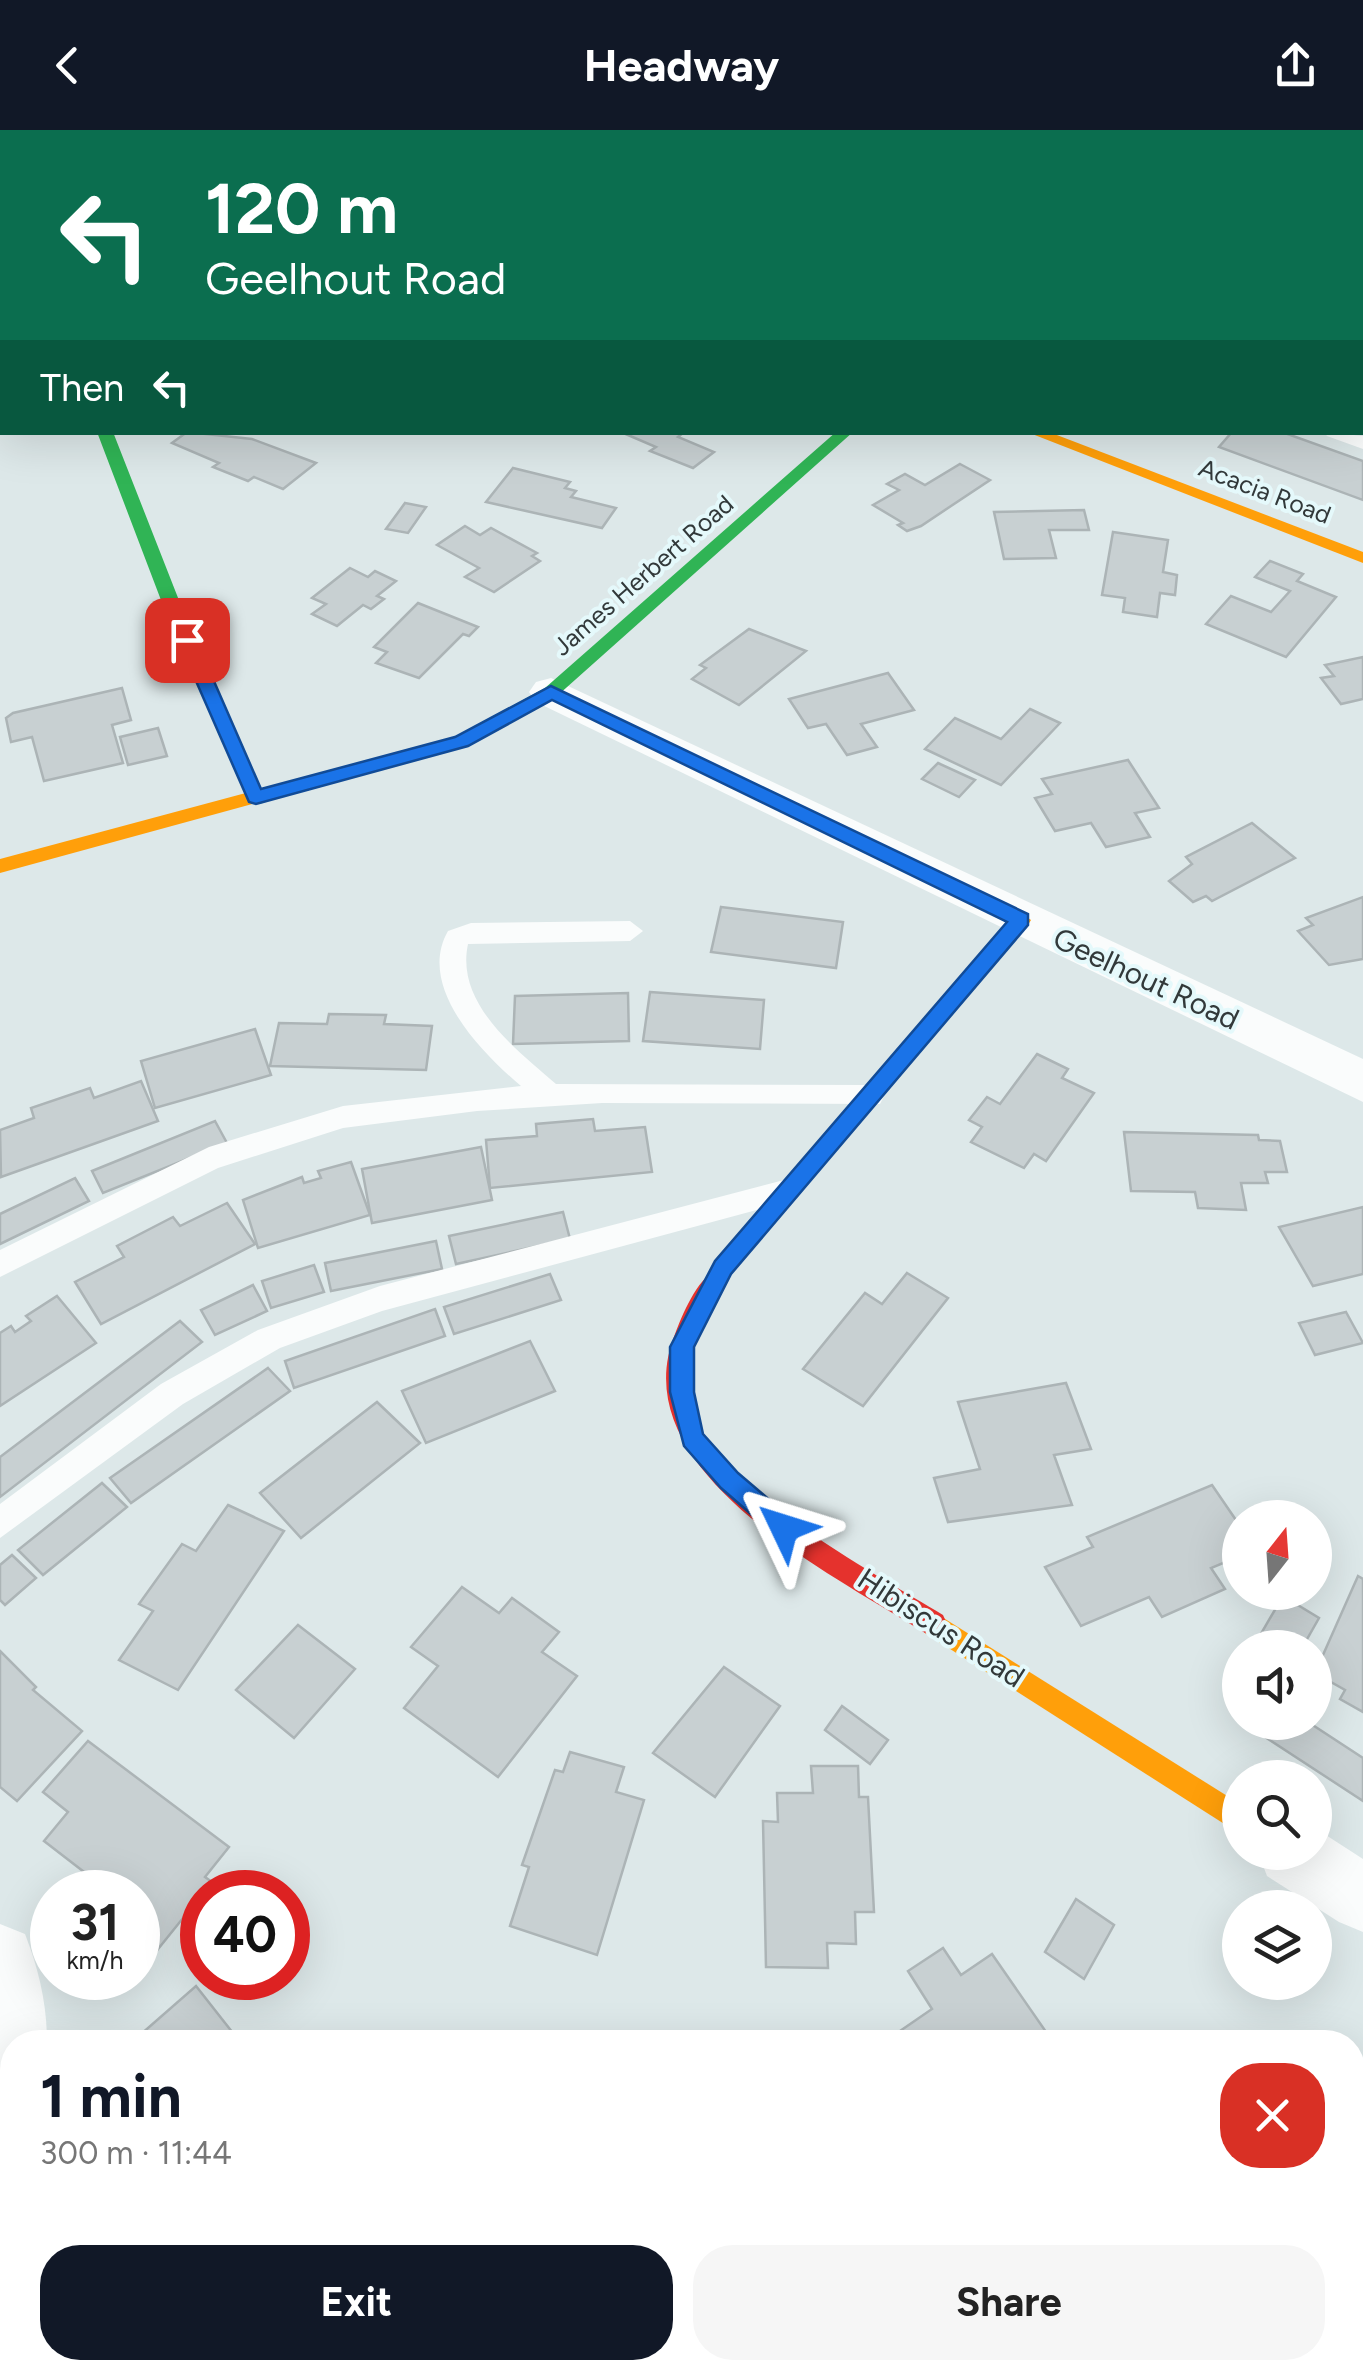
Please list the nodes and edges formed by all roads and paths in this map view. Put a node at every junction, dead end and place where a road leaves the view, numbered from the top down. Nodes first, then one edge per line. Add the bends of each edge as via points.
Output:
1 (106, 435) edge
2 (843, 435) edge
3 (1042, 435) edge
4 (1363, 558) edge
5 (551, 692) junction
6 (256, 798) junction
7 (0, 866) edge
8 (1020, 920) junction
9 (630, 932) dead end
10 (1363, 1082) edge
11 (550, 1095) junction
12 (870, 1096) junction
13 (788, 1191) junction
14 (0, 1264) edge
15 (0, 1523) edge
16 (1222, 1808) edge
17 (1319, 1870) edge
18 (1363, 1898) edge
19 (0, 1960) edge
20 (11, 2030) edge

1 - 6 street
2 - 5 street, James Herbert Road
3 - 4 street, Acacia Road
5 - 6 street, James Herbert Road via 461,741
5 - 8 street, Geelhout Road
6 - 7 street, James Herbert Road
8 - 10 street, Geelhout Road
8 - 12 street, Hibiscus Road
9 - 11 lane via 471,933 457,938 451,950 471,1018
11 - 12 lane
11 - 14 lane via 343,1117 209,1159
12 - 13 street, Hibiscus Road
13 - 15 lane via 380,1299 269,1339 172,1394
13 - 16 street, Hibiscus Road via 723,1267 682,1347 692,1439 784,1528
17 - 18 street
19 - 20 street via 11,1990

